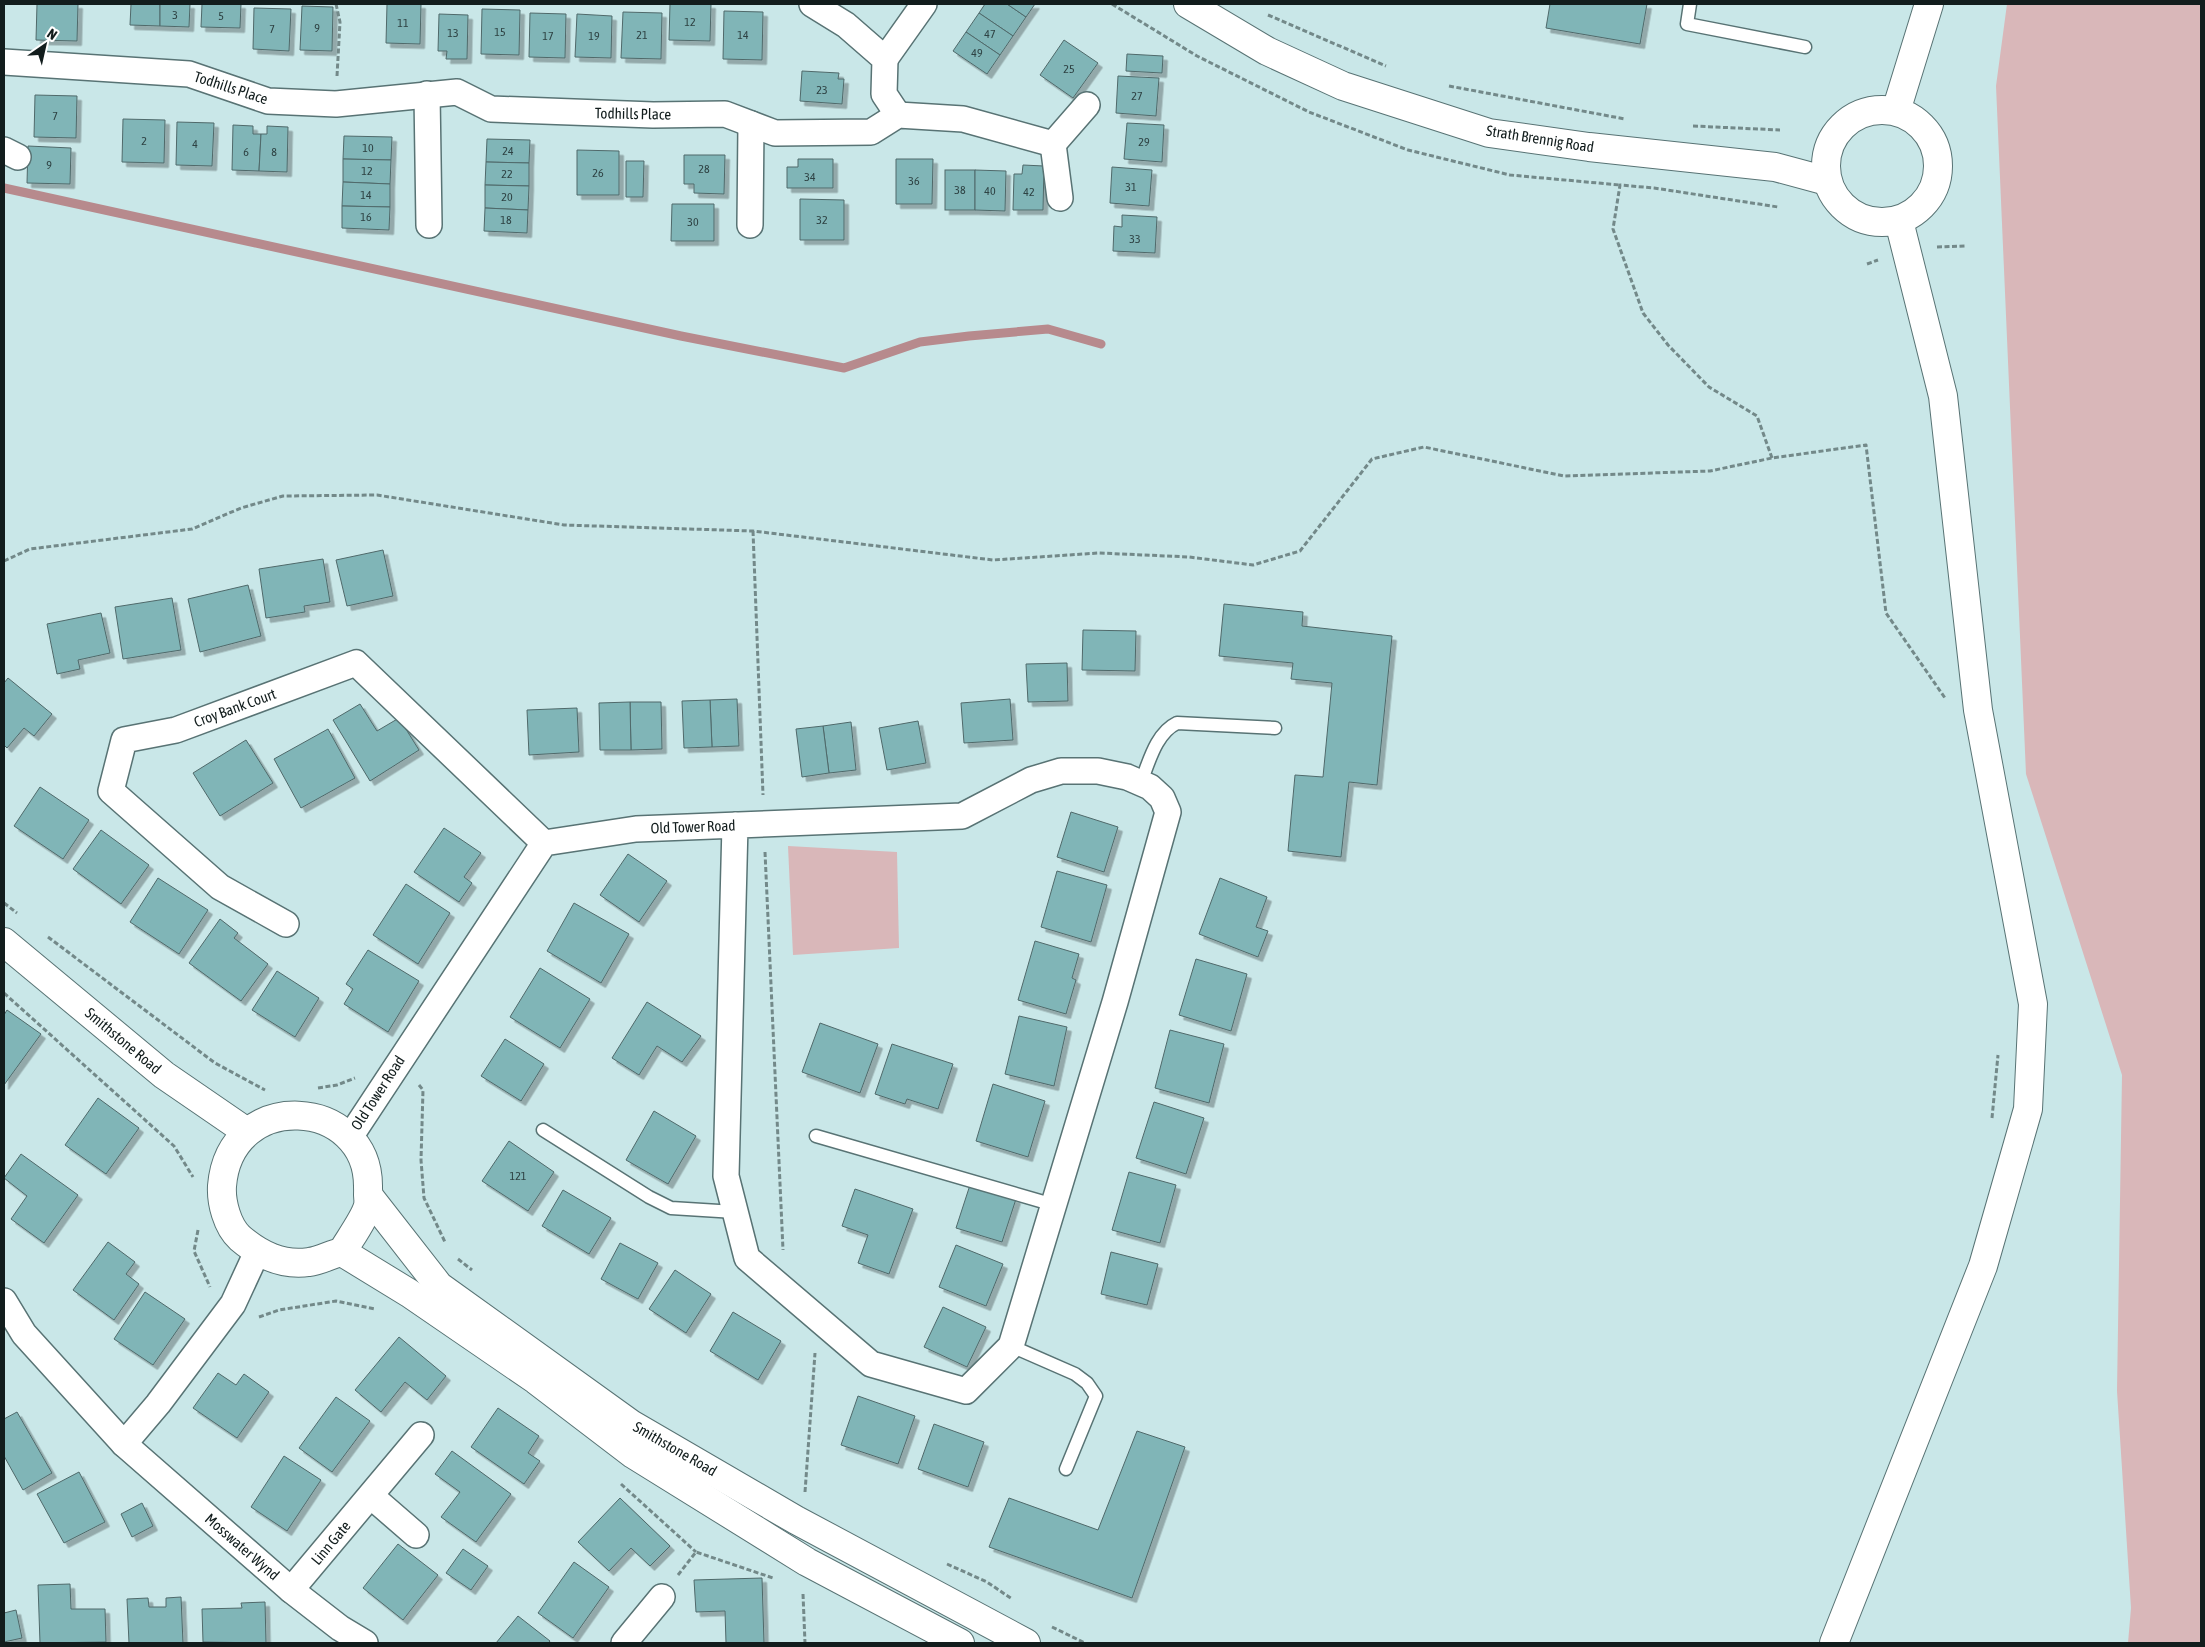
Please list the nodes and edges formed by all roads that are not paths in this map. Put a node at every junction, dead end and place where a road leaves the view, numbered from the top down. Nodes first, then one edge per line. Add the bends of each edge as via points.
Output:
1 (812, 4) edge
2 (924, 4) edge
3 (1188, 4) edge
4 (1690, 4) edge
5 (1929, 4) edge
6 (1805, 47) dead end
7 (885, 58) junction
8 (4, 62) edge
9 (427, 94) junction
10 (1088, 105) dead end
11 (1896, 111) junction
12 (898, 115) junction
13 (751, 124) junction
14 (1054, 144) junction
15 (1827, 181) junction
16 (1060, 198) dead end
17 (1899, 221) junction
18 (430, 225) dead end
19 (750, 225) dead end
20 (1275, 728) dead end
21 (1140, 782) junction
22 (735, 826) junction
23 (544, 843) junction
24 (286, 924) dead end
25 (4, 942) edge
26 (543, 1130) dead end
27 (246, 1132) junction
28 (816, 1136) dead end
29 (350, 1137) junction
30 (368, 1195) junction
31 (1054, 1205) junction
32 (735, 1212) junction
33 (256, 1252) junction
34 (342, 1252) junction
35 (4, 1301) edge
36 (1011, 1346) junction
37 (421, 1435) dead end
38 (124, 1444) junction
39 (1066, 1470) dead end
40 (371, 1496) junction
41 (416, 1535) dead end
42 (291, 1590) junction
43 (662, 1596) road end
44 (365, 1643) edge
45 (624, 1643) edge
46 (960, 1643) edge
47 (1026, 1643) edge
48 (1834, 1643) edge

1 - 7 street via 846,24
2 - 7 street
3 - 15 street, Strath Brennig Road via 1267,51 1343,86 1489,133 1775,166
4 - 6 lane via 1687,24
5 - 11 street
7 - 12 street via 884,94
8 - 9 street, Todhills Place via 189,74 268,101 336,104
9 - 13 street, Todhills Place via 457,92 491,109 653,115 725,114
9 - 18 street
10 - 14 street
11 - 15 street via 1871,110 1839,128 1827,153
11 - 17 street via 1917,122 1930,136 1937,152 1938,172 1928,200
12 - 13 street, Todhills Place via 871,132 774,133
12 - 14 street via 963,119
13 - 19 street
14 - 16 street
15 - 17 street via 1834,198 1857,217 1876,223
17 - 48 street via 1943,396 1978,710 2033,1014 2028,1109 1983,1266
20 - 21 lane via 1176,723 1167,727 1160,737
21 - 22 street, Old Tower Road via 1098,771 1061,771 1031,780 962,816
21 - 31 street, Old Tower Road via 1162,798 1168,812
22 - 23 street, Old Tower Road via 636,829
22 - 32 street via 726,1176
23 - 24 street, Croy Bank Court via 356,663 176,730 124,740 112,792 220,887
23 - 29 street, Old Tower Road
25 - 27 street, Smithstone Road via 164,1075
26 - 32 lane via 671,1208
27 - 29 street via 262,1122 288,1114 320,1118
27 - 33 street via 233,1148 223,1170 221,1196 229,1223
28 - 31 lane
29 - 30 street via 364,1158
30 - 34 street via 368,1206
30 - 47 street, Smithstone Road via 439,1286 631,1424 796,1520
31 - 36 street
32 - 36 street via 747,1258 871,1364 966,1390
33 - 34 street via 280,1261 310,1262
33 - 38 street via 233,1304
34 - 46 street, Smithstone Road via 409,1293 536,1380 633,1454 807,1562
35 - 38 street, Mosswater Wynd via 24,1334
36 - 39 lane via 1075,1374 1096,1396
37 - 40 street, Linn Gate
38 - 42 street, Mosswater Wynd
40 - 41 street
40 - 42 street, Linn Gate
42 - 44 street, Mosswater Wynd
43 - 45 street

